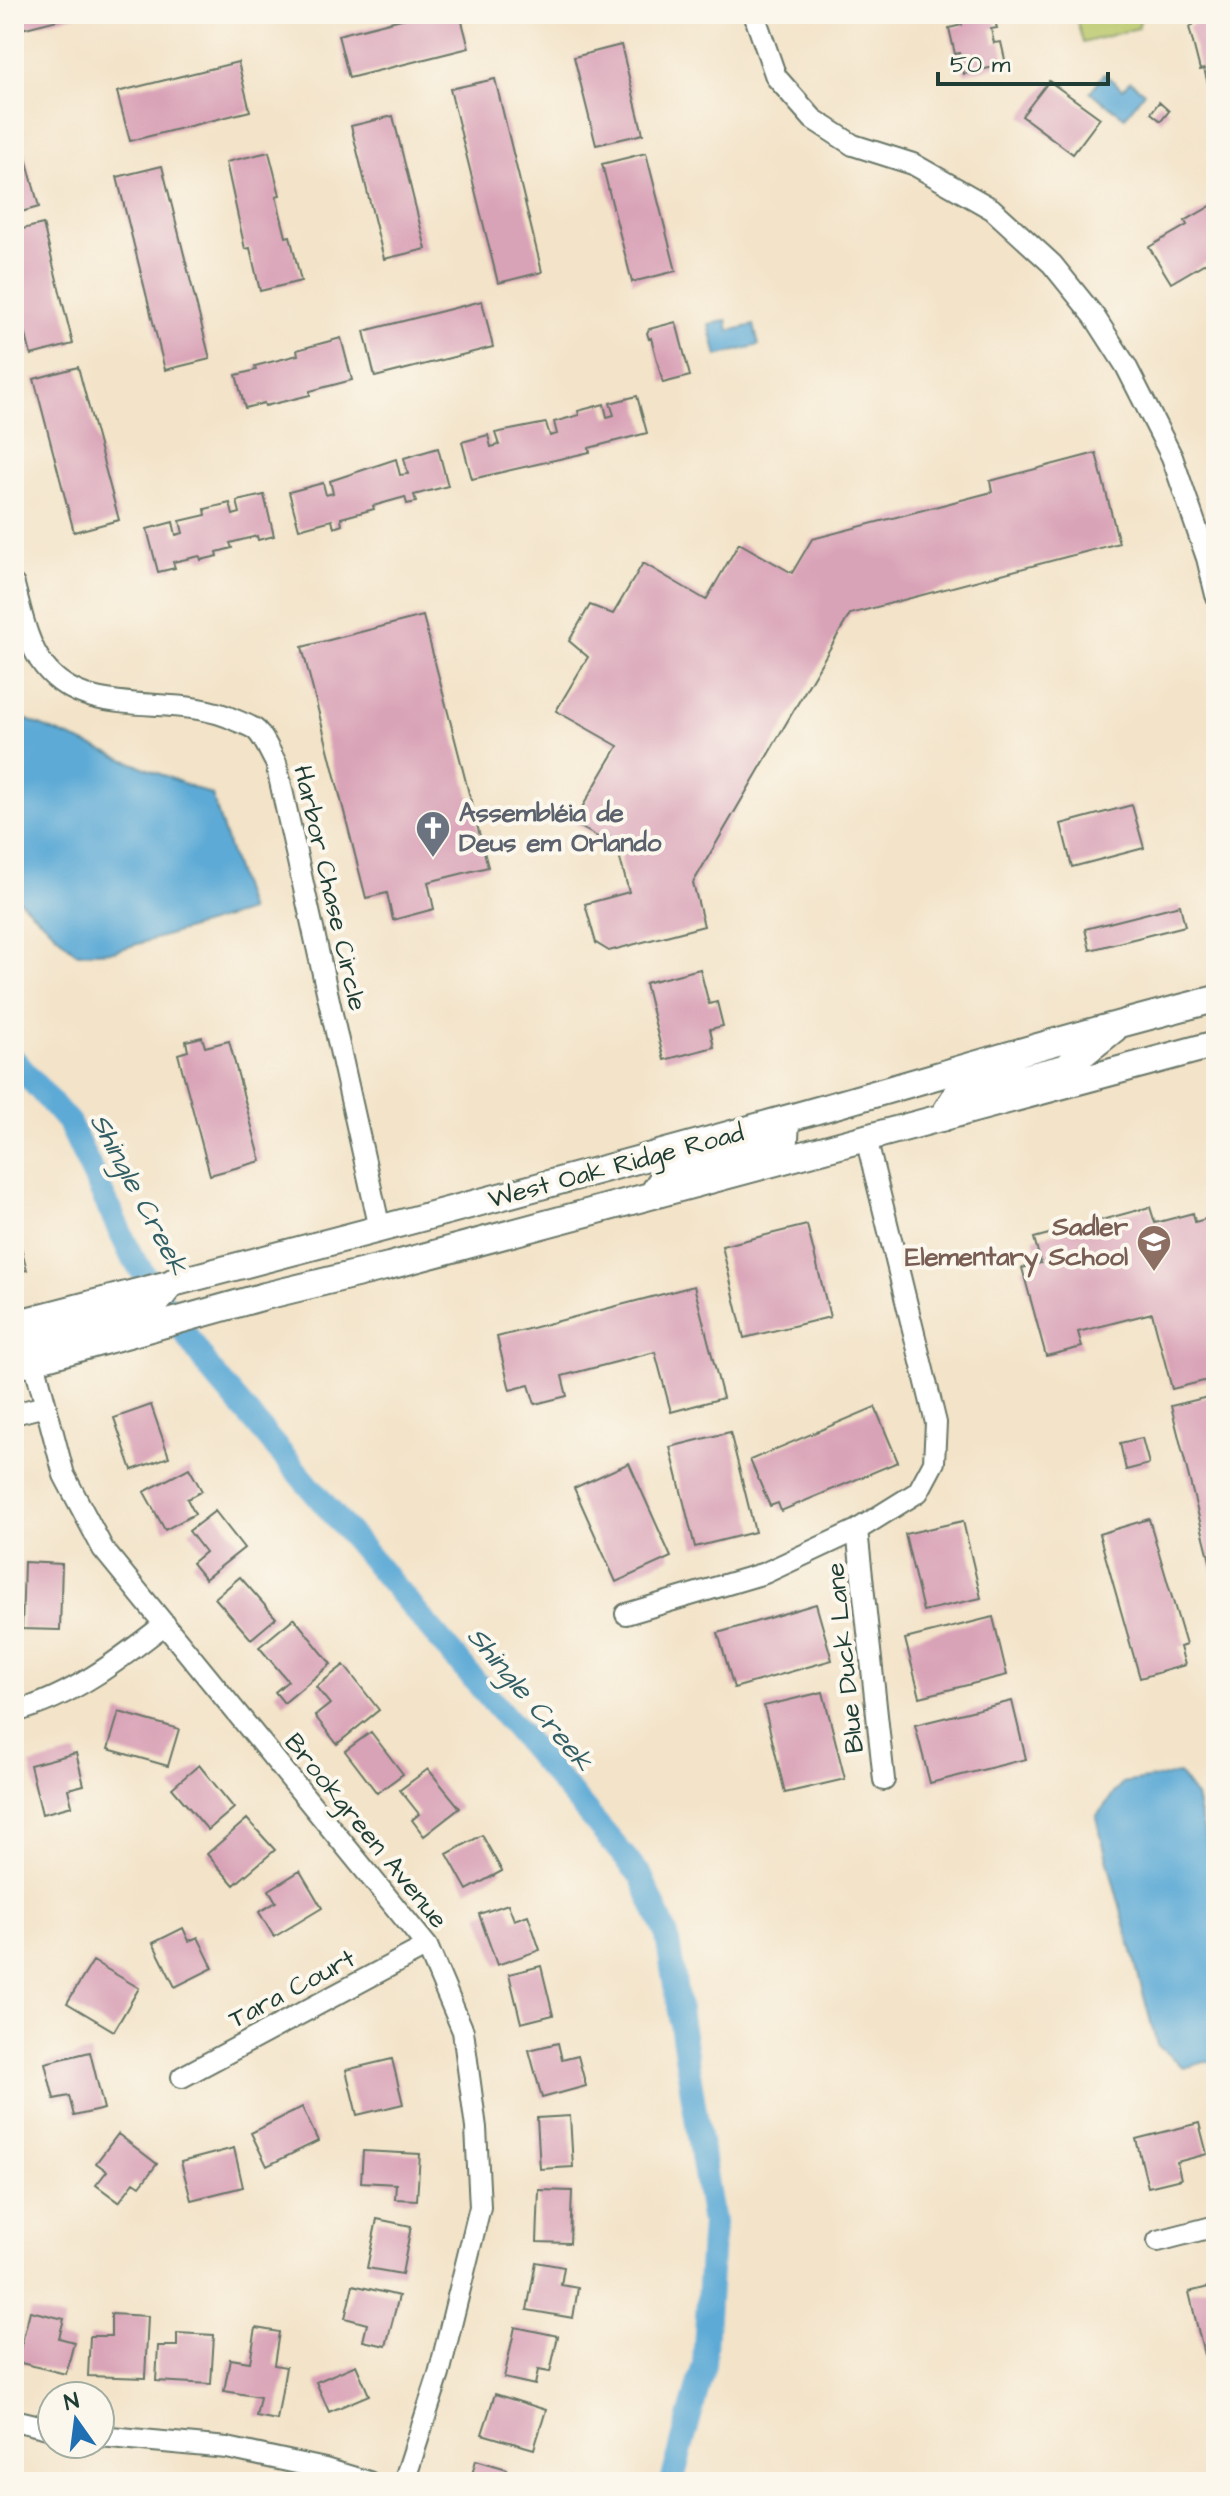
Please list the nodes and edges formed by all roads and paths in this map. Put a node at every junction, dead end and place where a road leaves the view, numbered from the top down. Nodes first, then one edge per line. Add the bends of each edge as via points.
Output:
1 (754, 14) edge
2 (14, 585) edge
3 (1216, 595) edge
4 (1216, 999) edge
5 (1123, 1022) junction
6 (1216, 1044) edge
7 (942, 1118) junction
8 (786, 1119) junction
9 (866, 1138) junction
10 (652, 1195) junction
11 (380, 1229) junction
12 (173, 1282) junction
13 (14, 1324) edge
14 (24, 1364) edge
15 (45, 1406) junction
16 (14, 1414) edge
17 (857, 1530) junction
18 (626, 1614) dead end
19 (165, 1624) junction
20 (14, 1712) edge
21 (884, 1780) dead end
22 (427, 1946) junction
23 (182, 2077) dead end
24 (1216, 2226) edge
25 (1158, 2241) dead end
26 (14, 2420) edge
27 (36, 2425) edge
28 (116, 2438) edge
29 (369, 2482) edge
30 (404, 2482) edge

1 - 3 street via 776,77 813,119 853,145 913,164 992,209 1052,264 1085,305 1126,366 1172,457
2 - 11 street, Harbor Chase Circle via 25,627 44,666 73,691 124,705 173,704 216,711 256,730 276,763
4 - 5 street, West Oak Ridge Road
5 - 7 street via 1065,1068 957,1094
5 - 8 street, West Oak Ridge Road
6 - 7 street, West Oak Ridge Road
7 - 9 street, West Oak Ridge Road
8 - 10 street via 785,1140 669,1169
8 - 11 street, West Oak Ridge Road
9 - 10 street, West Oak Ridge Road
9 - 17 street via 936,1423 934,1462 918,1492
10 - 14 street, West Oak Ridge Road
11 - 12 street, West Oak Ridge Road
12 - 13 street, West Oak Ridge Road
12 - 14 street via 150,1307 34,1341
14 - 15 street, Brookgreen Avenue
15 - 16 street
15 - 19 street, Brookgreen Avenue via 64,1475 103,1549
17 - 18 street via 765,1573
17 - 21 street, Blue Duck Lane
19 - 20 street via 77,1688
19 - 22 street, Brookgreen Avenue
22 - 23 street, Tara Court
22 - 30 street, Brookgreen Avenue via 463,2031 480,2207 439,2374
24 - 25 street
26 - 27 street
28 - 29 street via 227,2448

